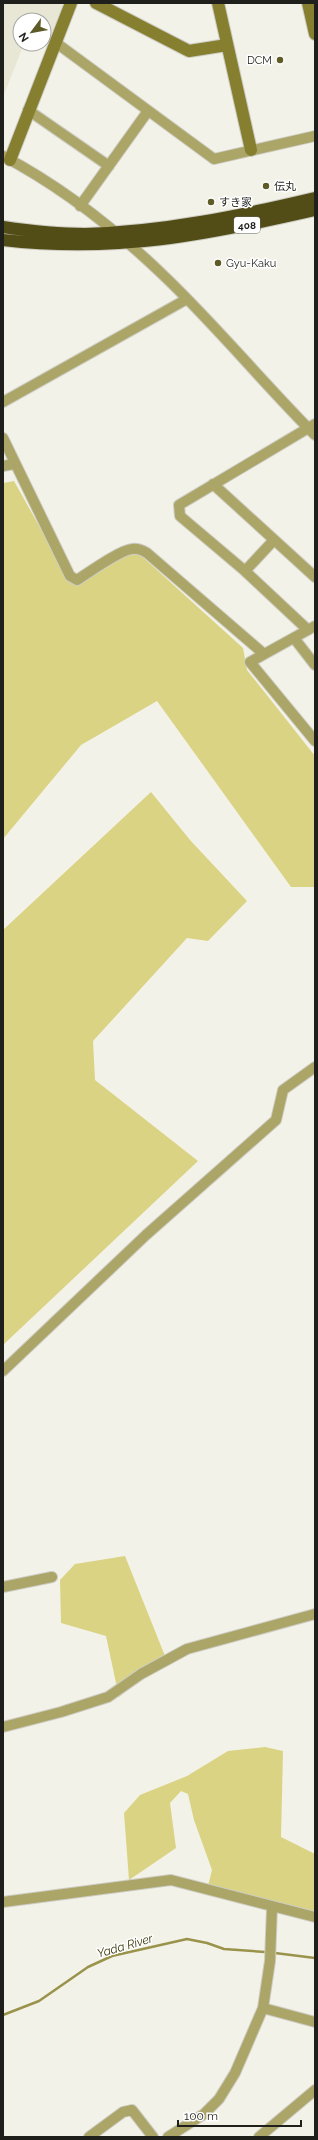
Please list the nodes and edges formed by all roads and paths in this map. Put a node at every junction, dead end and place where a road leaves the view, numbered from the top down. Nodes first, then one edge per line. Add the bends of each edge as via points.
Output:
1 (71, 3) edge
2 (96, 3) edge
3 (218, 3) edge
4 (308, 3) edge
5 (315, 34) edge
6 (56, 42) junction
7 (228, 45) junction
8 (28, 110) junction
9 (148, 111) junction
10 (315, 136) edge
11 (252, 150) junction
12 (6, 158) edge
13 (109, 166) junction
14 (315, 198) edge
15 (80, 206) junction
16 (315, 210) edge
17 (3, 227) edge
18 (114, 233) junction
19 (3, 240) edge
20 (127, 243) junction
21 (187, 299) junction
22 (3, 402) edge
23 (313, 429) edge
24 (3, 438) edge
25 (14, 464) junction
26 (3, 466) edge
27 (213, 484) junction
28 (274, 540) junction
29 (245, 571) junction
30 (315, 577) edge
31 (312, 628) edge
32 (294, 638) junction
33 (264, 654) junction
34 (315, 665) edge
35 (315, 741) edge
36 (315, 1067) edge
37 (3, 1371) edge
38 (52, 1577) dead end
39 (3, 1587) edge
40 (315, 1614) edge
41 (3, 1727) edge
42 (3, 1902) edge
43 (272, 1907) junction
44 (315, 1917) edge
45 (263, 2008) junction
46 (315, 2022) edge
47 (315, 2090) edge
48 (89, 2137) edge
49 (153, 2137) edge
50 (168, 2137) edge
51 (259, 2137) edge

1 - 6 street
2 - 7 street via 189,51
3 - 7 street
4 - 5 street
6 - 8 street
6 - 9 street
7 - 11 street
8 - 12 street
8 - 13 street
9 - 11 street via 214,159
9 - 13 street
10 - 11 street
12 - 15 street
13 - 15 street
14 - 18 highway, 408 via 214,220
15 - 18 street
16 - 20 highway, 408 via 213,232 159,241
17 - 18 highway, 408 via 57,233
18 - 20 street
19 - 20 highway, 408 via 60,245
20 - 21 street
21 - 22 street
21 - 23 street
23 - 27 street
24 - 25 street
25 - 26 street
25 - 33 street via 70,576 76,580 122,553 140,549
27 - 28 street
27 - 29 street via 179,505 180,516
28 - 29 street
28 - 30 street
29 - 31 street
31 - 32 street
32 - 33 street
32 - 34 street
33 - 35 street via 250,662
36 - 37 street via 283,1090 276,1120 146,1236
38 - 39 street
40 - 41 street via 187,1649 141,1674 108,1698
42 - 43 street via 171,1880
43 - 44 street
43 - 45 street via 270,1961
45 - 46 street
45 - 50 street via 235,2073 219,2099 204,2114
47 - 51 street
48 - 49 street via 123,2112 132,2110

